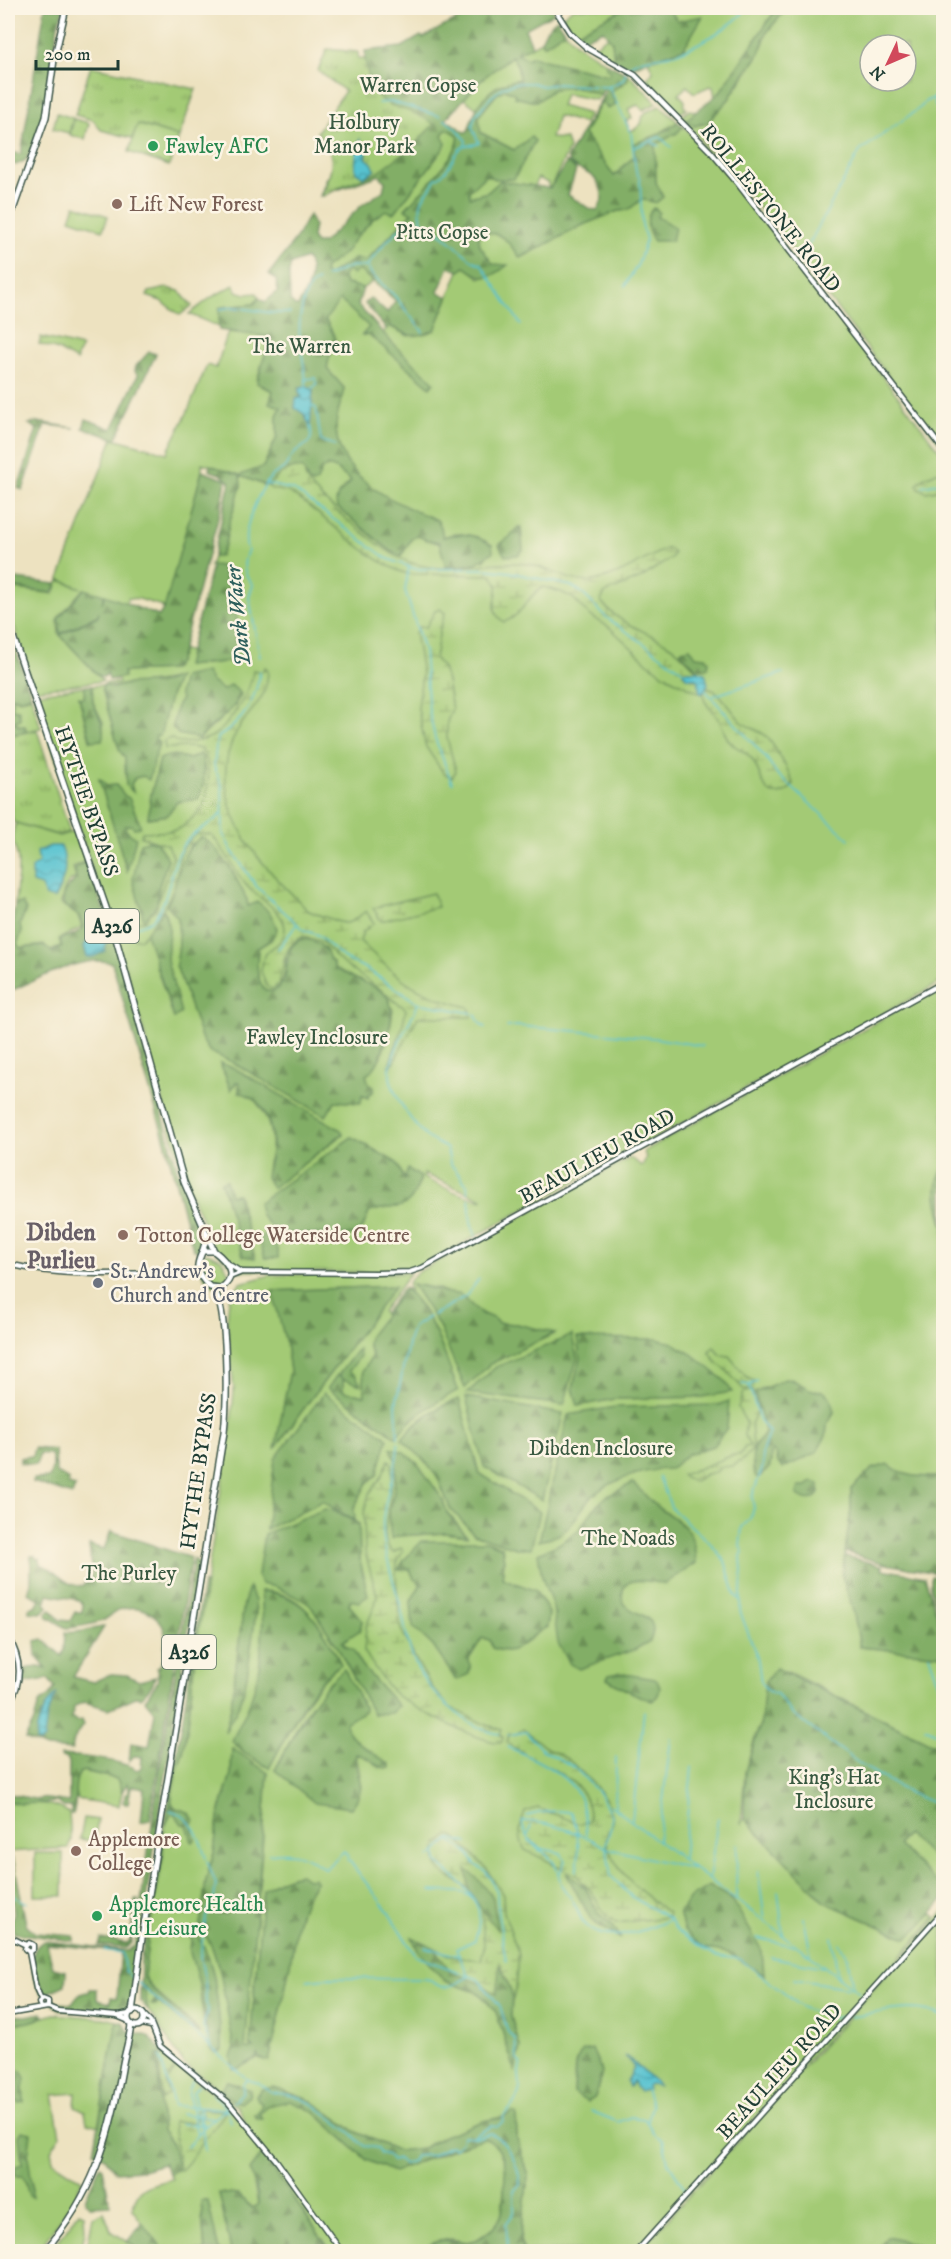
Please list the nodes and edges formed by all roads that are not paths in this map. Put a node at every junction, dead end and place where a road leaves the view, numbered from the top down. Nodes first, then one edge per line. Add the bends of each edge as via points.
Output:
1 (66, 8) edge
2 (554, 8) edge
3 (8, 224) edge
4 (944, 452) edge
5 (8, 622) edge
6 (944, 982) edge
7 (206, 1232) junction
8 (203, 1251) junction
9 (214, 1251) junction
10 (8, 1264) edge
11 (198, 1264) junction
12 (228, 1264) junction
13 (186, 1272) junction
14 (242, 1272) junction
15 (229, 1278) junction
16 (202, 1279) junction
17 (225, 1285) junction
18 (213, 1288) junction
19 (221, 1309) junction
20 (8, 1637) edge
21 (8, 1705) edge
22 (944, 1910) edge
23 (8, 1936) edge
24 (135, 1993) junction
25 (41, 2000) junction
26 (41, 2007) junction
27 (48, 2007) junction
28 (142, 2013) junction
29 (8, 2014) edge
30 (130, 2018) junction
31 (140, 2025) junction
32 (152, 2026) junction
33 (129, 2038) junction
34 (44, 2252) edge
35 (342, 2252) edge
36 (636, 2252) edge

1 - 3 main road via 46,117
2 - 4 street, ROLLESTONE ROAD via 570,33 598,56 627,69 711,152
5 - 7 main road, HYTHE BYPASS / A326 via 113,928 184,1182
6 - 14 street, BEAULIEU ROAD via 422,1268 377,1274
7 - 8 main road
7 - 9 main road, HYTHE BYPASS / A326
8 - 9 main road
8 - 11 main road
9 - 12 main road
10 - 13 street via 84,1273
11 - 13 street
11 - 16 main road
12 - 14 street, BEAULIEU ROAD
12 - 15 main road
13 - 16 street
14 - 15 street, BEAULIEU ROAD
15 - 17 main road
16 - 18 main road
17 - 18 main road
17 - 19 main road, HYTHE BYPASS / A326
18 - 19 main road, HYTHE BYPASS / A326
19 - 24 main road, HYTHE BYPASS / A326 via 226,1380 224,1432
20 - 21 street via 19,1660 19,1675
22 - 36 street, BEAULIEU ROAD
23 - 25 street via 33,1946 29,1952
24 - 28 main road, HYTHE BYPASS / A326
24 - 30 main road, HYTHE BYPASS / A326
25 - 26 street
25 - 27 street via 47,2000
26 - 27 street
26 - 29 street
27 - 30 street
28 - 30 main road
28 - 31 main road
28 - 32 street
30 - 31 main road
30 - 33 main road, HYTHE BYPASS / A326
31 - 32 street
31 - 33 main road, HYTHE BYPASS / A326
32 - 35 street via 160,2046 228,2102 276,2160
33 - 34 main road, HYTHE BYPASS / A326 via 111,2127 97,2167 79,2204

